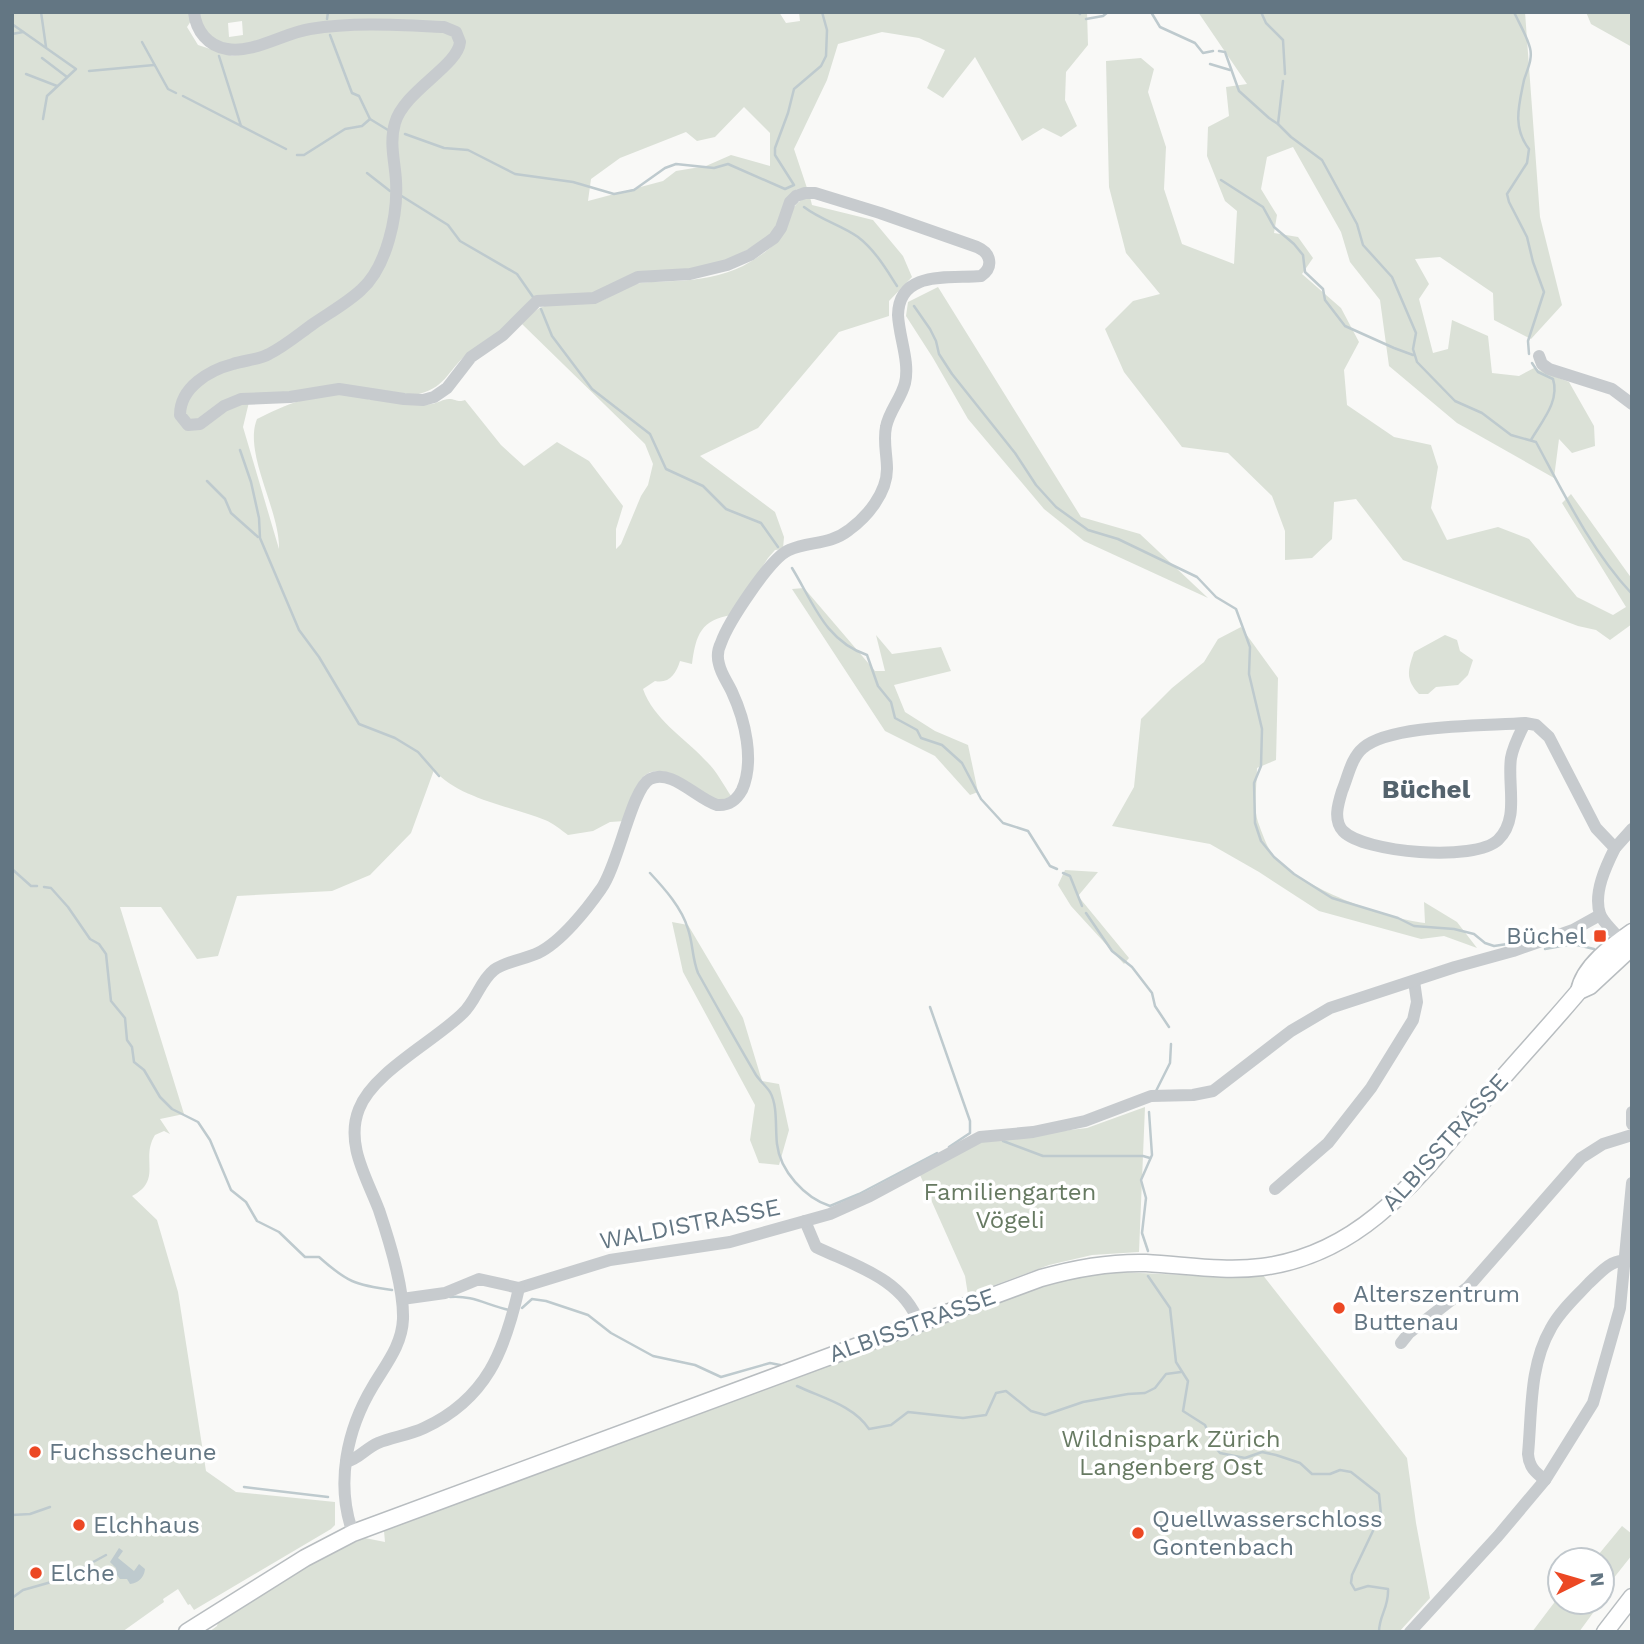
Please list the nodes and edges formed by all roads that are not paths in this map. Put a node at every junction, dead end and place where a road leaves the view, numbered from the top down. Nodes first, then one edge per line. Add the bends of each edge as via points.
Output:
1 (194, 12) edge
2 (1539, 356) dead end
3 (1632, 404) edge
4 (1525, 723) junction
5 (1632, 829) edge
6 (1615, 848) junction
7 (1600, 915) junction
8 (1629, 946) edge
9 (1414, 981) junction
10 (1632, 1111) edge
11 (1632, 1124) edge
12 (1632, 1135) edge
13 (1632, 1183) edge
14 (1275, 1189) dead end
15 (805, 1221) junction
16 (1627, 1253) edge
17 (519, 1288) junction
18 (402, 1299) junction
19 (919, 1323) junction
20 (1401, 1343) dead end
21 (346, 1462) junction
22 (1545, 1480) junction
23 (353, 1532) junction
24 (1632, 1597) edge
25 (187, 1632) edge
26 (1410, 1632) edge
27 (1605, 1632) edge

1 - 18 street via 198,29 207,40 230,50 302,31 346,26 444,27 453,30 460,42 457,53 406,102 395,124 395,202 376,276 354,297 272,353 224,366 199,380 186,395 180,415 184,422 196,426 241,399 334,389 404,399 434,397 471,357 534,303 598,297 638,277 690,274 727,265 774,238 790,202 802,193 880,213 977,247 989,261 981,276 932,277 904,295 898,315 906,377 887,423 887,472 881,492 842,535 790,550 772,562 722,639 719,665 737,704 747,742 747,770 738,797 717,805 667,778 648,780 639,793 609,877 562,936 543,951 494,970 461,1015 384,1076 362,1102 355,1124 357,1152 384,1225
2 - 3 street via 1549,369 1612,388
4 - 4 street via 1417,730 1366,745 1355,758 1339,801 1341,828 1356,839 1389,848 1451,852 1493,844 1510,816 1511,758
4 - 6 street via 1536,725 1549,737 1596,828
5 - 6 street
6 - 7 street via 1603,874
7 - 8 street
7 - 9 street, WALDISTRASSE via 1573,930
8 - 19 main road, ALBISSTRASSE via 1600,958 1579,991 1412,1184 1347,1238 1262,1267 1118,1263 1072,1270
9 - 14 street via 1417,1002 1413,1020 1371,1088 1328,1143
9 - 15 street, WALDISTRASSE via 1330,1008 1291,1031 1213,1091 1151,1096 1085,1121 981,1137 870,1196
10 - 11 street
12 - 20 street via 1603,1144 1581,1158 1468,1287
13 - 16 street
15 - 17 street, WALDISTRASSE via 730,1242 610,1260
15 - 19 street via 816,1247 878,1274 909,1305
16 - 22 street via 1620,1308 1593,1403
16 - 22 street via 1579,1294 1544,1342 1534,1381 1528,1454 1533,1470
17 - 18 street, WALDISTRASSE via 478,1279 445,1293
17 - 21 street via 508,1336 474,1392 425,1428 376,1444
18 - 21 street via 398,1343 364,1401
19 - 23 main road, ALBISSTRASSE
21 - 23 street via 344,1500
22 - 26 street
23 - 25 main road, ALBISSTRASSE
24 - 27 main road

